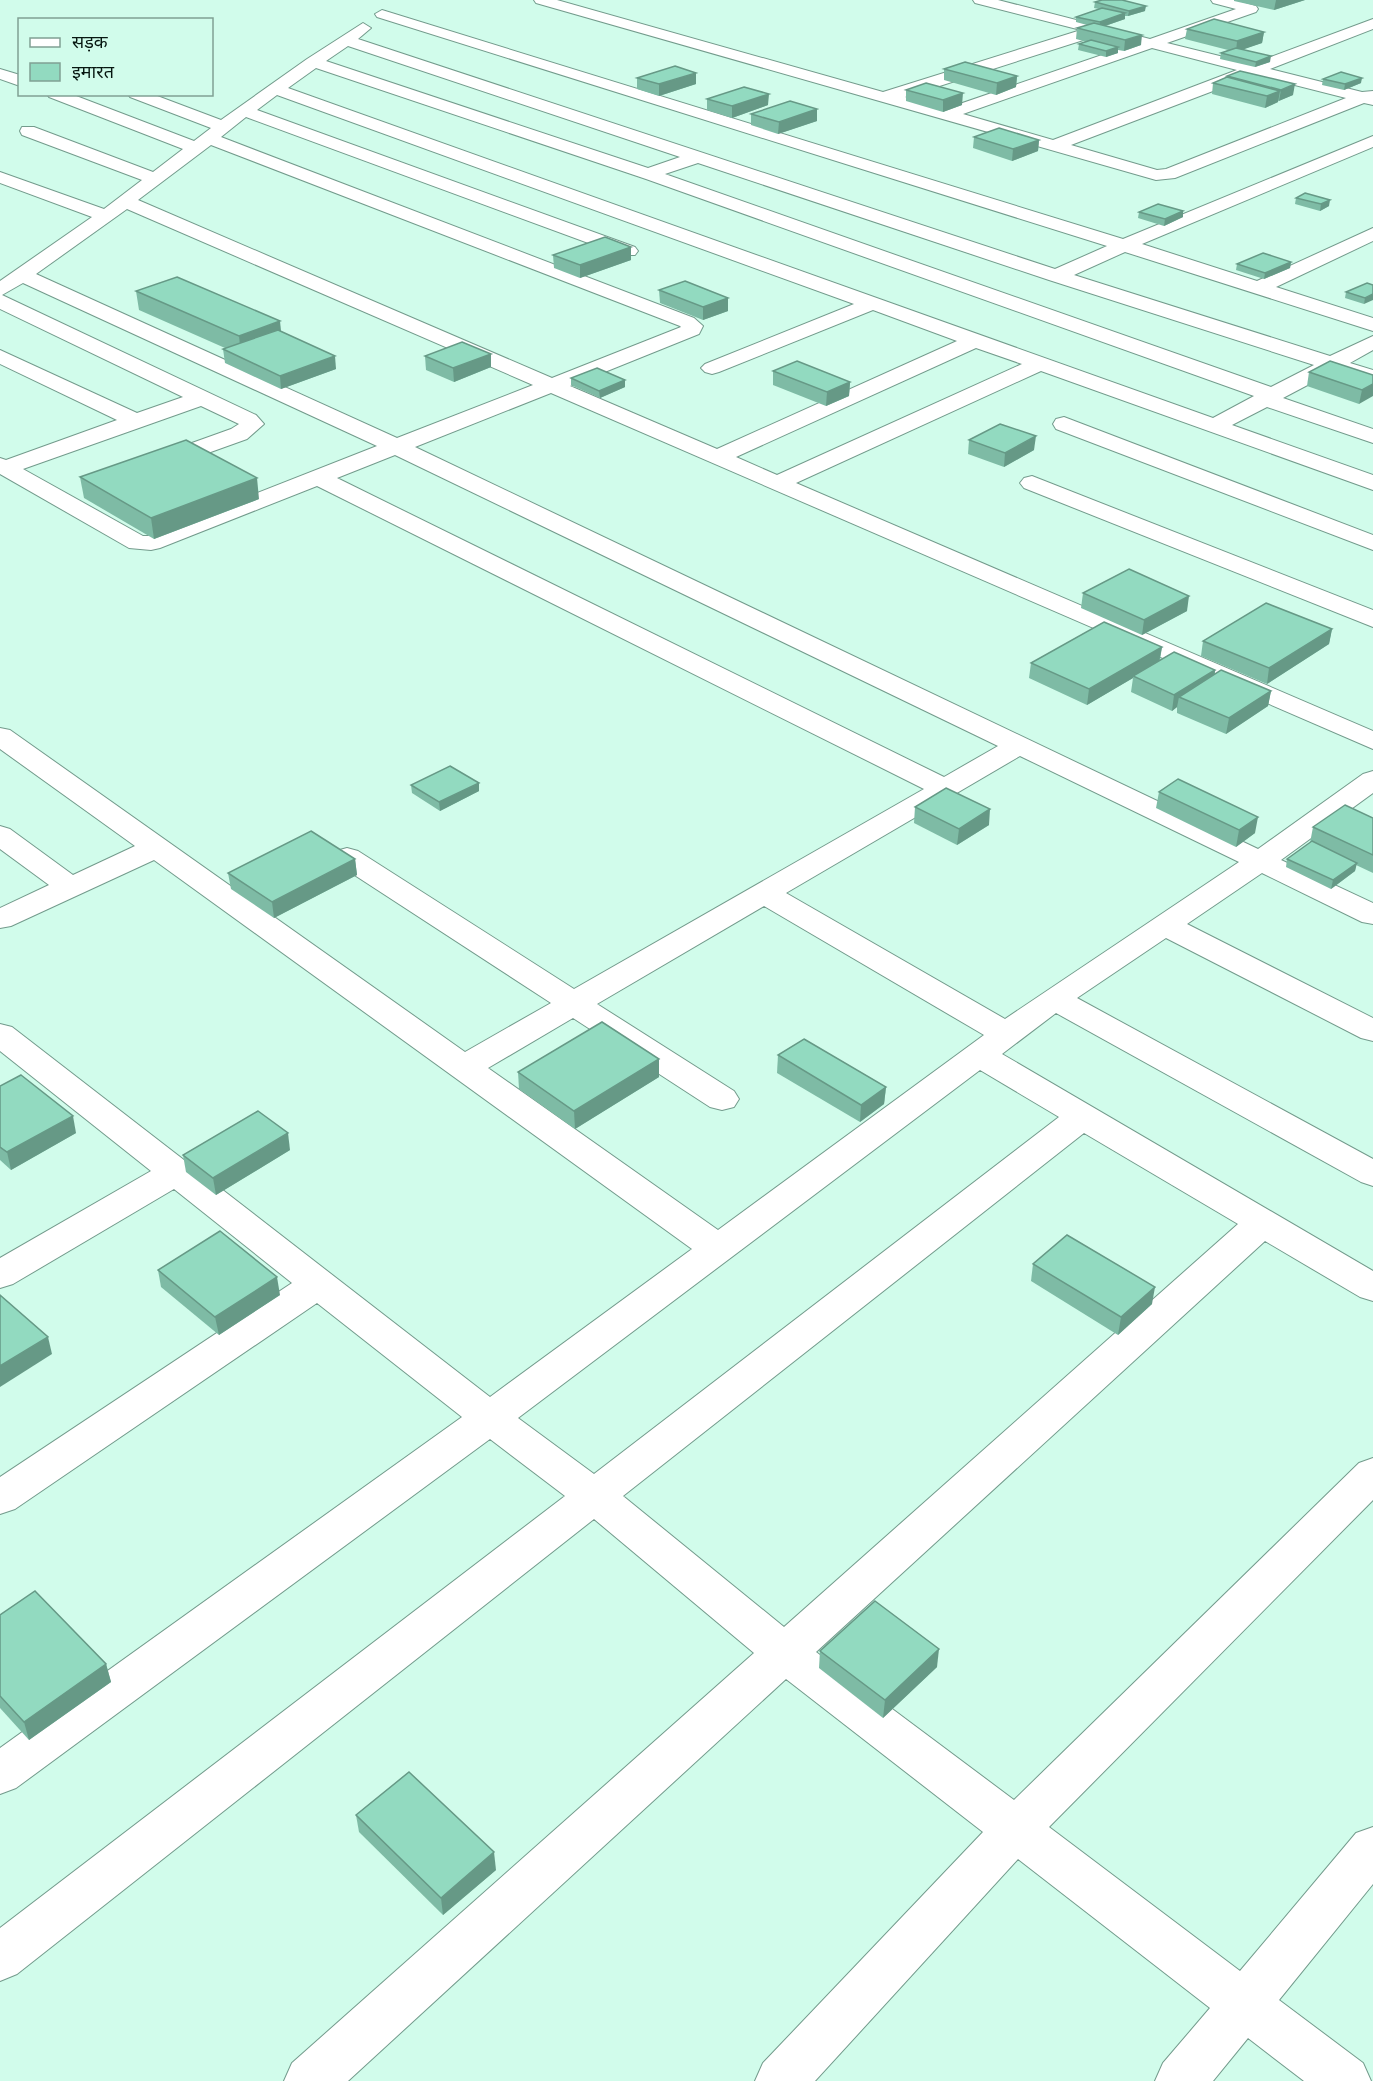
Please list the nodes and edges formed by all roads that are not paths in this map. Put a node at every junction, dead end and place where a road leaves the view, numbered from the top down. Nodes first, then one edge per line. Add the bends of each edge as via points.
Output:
1 (404, 0) edge
2 (541, 0) edge
3 (980, 0) edge
4 (1218, 0) edge
5 (382, 14) junction
6 (1129, 19) edge
7 (1373, 24) edge
8 (1098, 30) junction
9 (346, 40) junction
10 (1154, 44) junction
11 (313, 62) junction
12 (1257, 70) junction
13 (0, 74) edge
14 (18, 80) edge
15 (275, 89) junction
16 (62, 96) edge
17 (139, 96) edge
18 (887, 97) junction
19 (1370, 97) edge
20 (244, 111) junction
21 (946, 114) junction
22 (28, 131) dead end
23 (209, 138) junction
24 (1373, 141) edge
25 (1053, 146) junction
26 (697, 157) junction
27 (652, 175) junction
28 (0, 177) edge
29 (155, 179) junction
30 (125, 201) junction
31 (106, 216) junction
32 (1373, 234) edge
33 (1124, 245) junction
34 (628, 251) edge
35 (1337, 252) junction
36 (1364, 260) dead end
37 (22, 275) junction
38 (1056, 276) junction
39 (1258, 288) junction
40 (0, 290) edge
41 (0, 302) edge
42 (872, 304) junction
43 (1373, 325) edge
44 (974, 341) junction
45 (1373, 342) edge
46 (0, 357) edge
47 (1040, 364) junction
48 (1331, 364) junction
49 (712, 368) dead end
50 (1373, 377) edge
51 (551, 386) junction
52 (1268, 397) junction
53 (201, 398) junction
54 (136, 421) junction
55 (1064, 424) dead end
56 (1214, 426) junction
57 (1373, 436) edge
58 (394, 446) junction
59 (717, 457) junction
60 (2, 466) edge
61 (138, 470) edge
62 (318, 477) junction
63 (777, 483) junction
64 (1032, 483) dead end
65 (1373, 483) edge
66 (81, 491) edge
67 (59, 499) junction
68 (1373, 543) edge
69 (1373, 619) edge
70 (0, 736) edge
71 (1373, 741) edge
72 (1018, 746) junction
73 (1373, 780) edge
74 (945, 788) junction
75 (0, 835) edge
76 (156, 848) junction
77 (347, 857) edge
78 (1260, 861) junction
79 (70, 887) junction
80 (763, 893) junction
81 (1373, 915) edge
82 (0, 919) edge
83 (1165, 925) junction
84 (1054, 999) junction
85 (574, 1003) junction
86 (1373, 1031) edge
87 (0, 1034) edge
88 (993, 1045) junction
89 (464, 1068) junction
90 (722, 1099) dead end
91 (1083, 1116) junction
92 (176, 1172) junction
93 (1373, 1174) edge
94 (1262, 1223) junction
95 (717, 1248) junction
96 (1365, 1272) edge
97 (0, 1275) edge
98 (318, 1284) junction
99 (490, 1418) junction
100 (1373, 1473) edge
101 (594, 1496) junction
102 (0, 1498) edge
103 (785, 1653) junction
104 (0, 1774) edge
105 (1016, 1829) junction
106 (1373, 1848) edge
107 (0, 1958) edge
108 (1245, 2003) junction
109 (310, 2081) edge
110 (781, 2081) edge
111 (1181, 2081) edge
112 (1345, 2081) edge

1 - 5 street
2 - 18 street
3 - 8 street
4 - 10 street via 1251,9
5 - 9 street
5 - 33 street
6 - 8 street
7 - 12 street
8 - 10 street
8 - 18 street
9 - 11 street
9 - 26 street
10 - 12 street
10 - 21 street
11 - 15 street
11 - 27 street
12 - 19 street
12 - 25 street
13 - 14 street
15 - 20 street
15 - 42 street
16 - 23 street
17 - 23 street
18 - 21 street
19 - 25 street via 1169,174 1151,174
20 - 23 street
20 - 34 street
21 - 25 street
22 - 29 street
23 - 29 street
23 - 51 street via 693,326 685,333
24 - 33 street
26 - 27 street
26 - 38 street
27 - 52 street
28 - 31 street
29 - 30 street
30 - 31 street
30 - 51 street
31 - 37 street
32 - 35 street
33 - 38 street
33 - 39 street
35 - 36 street
35 - 39 street
37 - 40 street
37 - 58 street
38 - 48 street
39 - 43 street
41 - 53 street
42 - 44 street
42 - 49 street
44 - 47 street
44 - 59 street
45 - 48 street
46 - 54 street
47 - 56 street
47 - 63 street
48 - 50 street
48 - 52 street
51 - 58 street
51 - 59 street
52 - 56 street
52 - 57 street
53 - 54 street
53 - 61 street via 253,424 239,434
54 - 60 street
55 - 68 street
56 - 65 street
58 - 62 street
58 - 72 street
59 - 63 street
60 - 67 street
62 - 67 street via 151,543 138,543
62 - 74 street
63 - 71 street
64 - 69 street
66 - 67 street
70 - 76 street
72 - 74 street
72 - 78 street
73 - 78 street
74 - 80 street
75 - 79 street
76 - 79 street
76 - 89 street
77 - 85 street
78 - 81 street
78 - 83 street
79 - 82 street
80 - 85 street
80 - 88 street
83 - 84 street
83 - 86 street
84 - 88 street
84 - 93 street
85 - 89 street
85 - 90 street
87 - 92 street via 26,1076
88 - 91 street
88 - 95 street
89 - 95 street
91 - 94 street
91 - 101 street
92 - 97 street
92 - 98 street
94 - 96 street
94 - 103 street
95 - 99 street
98 - 99 street
98 - 102 street
99 - 101 street
99 - 104 street
100 - 105 street
101 - 103 street
101 - 107 street
103 - 105 street
103 - 109 street
105 - 108 street
105 - 110 street
106 - 108 street
108 - 111 street
108 - 112 street

